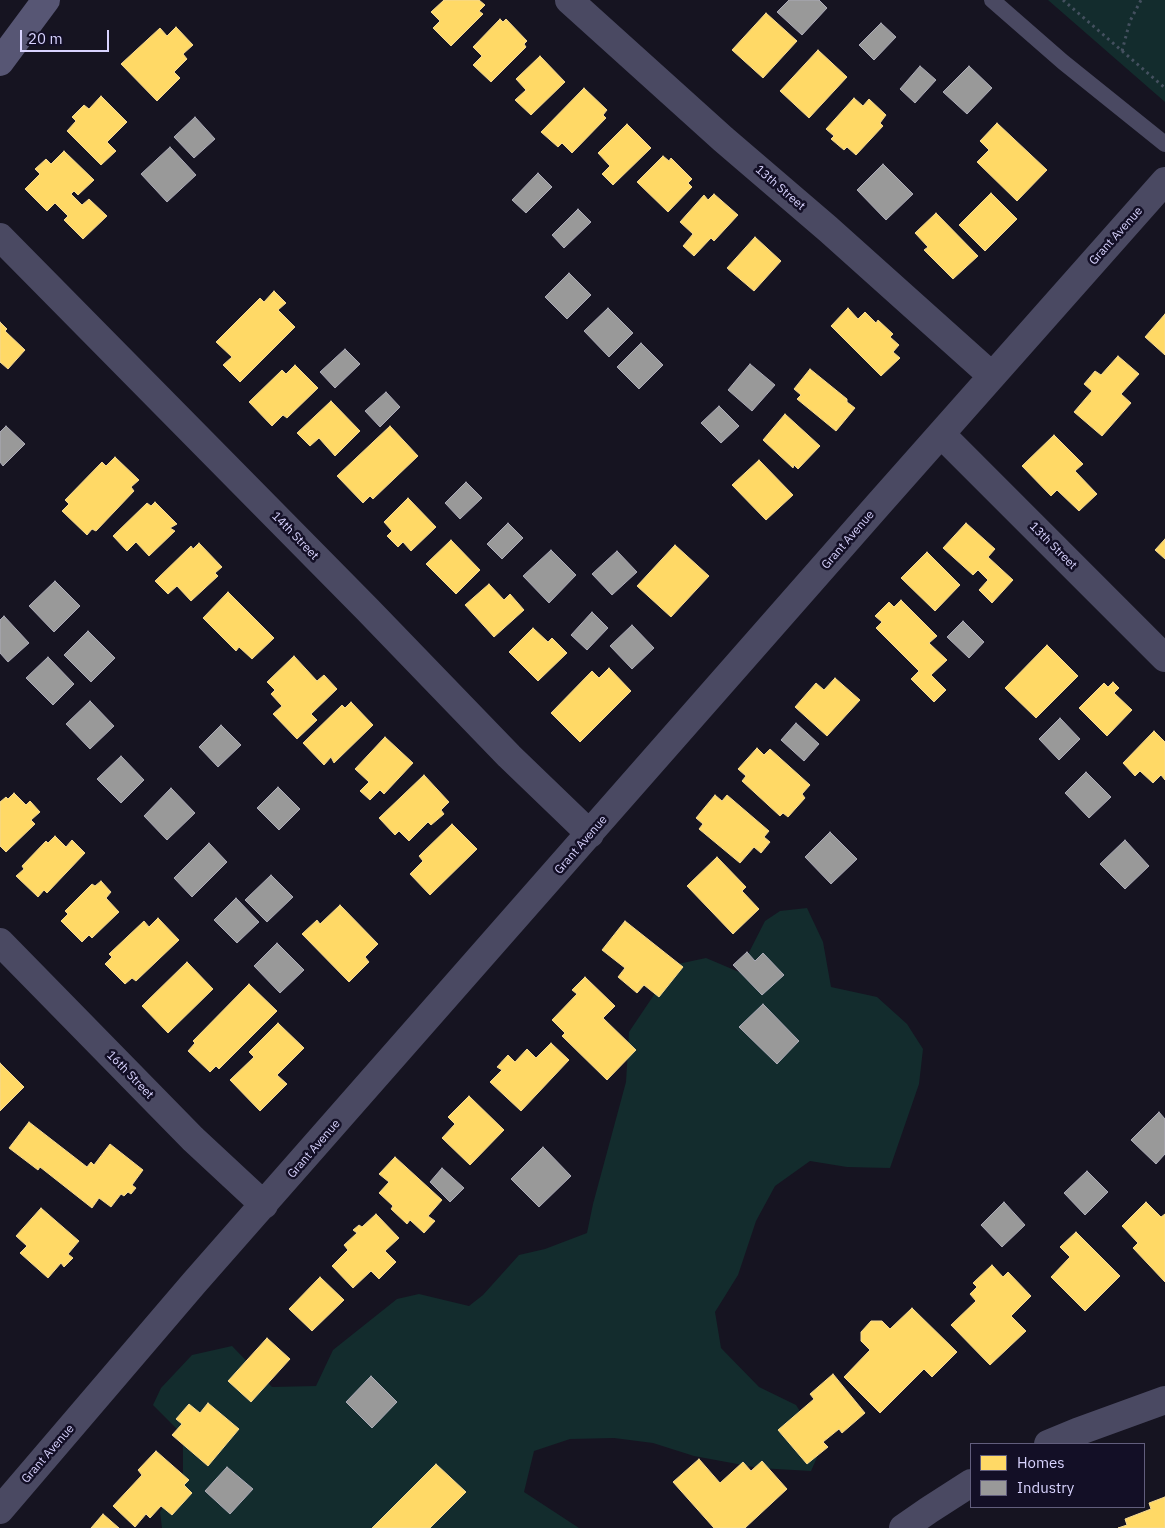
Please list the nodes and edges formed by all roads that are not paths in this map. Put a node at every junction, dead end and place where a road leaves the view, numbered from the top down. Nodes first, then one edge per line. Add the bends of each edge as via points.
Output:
1 (46, 0) edge
2 (569, 0) edge
3 (992, 0) edge
4 (0, 62) edge
5 (1165, 144) edge
6 (1165, 181) edge
7 (0, 237) edge
8 (992, 376) junction
9 (941, 434) junction
10 (1165, 658) edge
11 (590, 834) junction
12 (0, 942) edge
13 (264, 1205) junction
14 (1165, 1400) edge
15 (1050, 1443) edge
16 (970, 1485) edge
17 (0, 1510) edge
18 (903, 1528) edge

1 - 4 street
2 - 8 street, 13th Street
3 - 5 lane
6 - 8 street, Grant Avenue
7 - 11 street, 14th Street via 509,756
8 - 9 street, Grant Avenue
9 - 10 street, 13th Street
9 - 11 street, Grant Avenue
11 - 13 street, Grant Avenue
12 - 13 street, 16th Street via 193,1139
13 - 17 street, Grant Avenue
14 - 15 street
16 - 18 street

